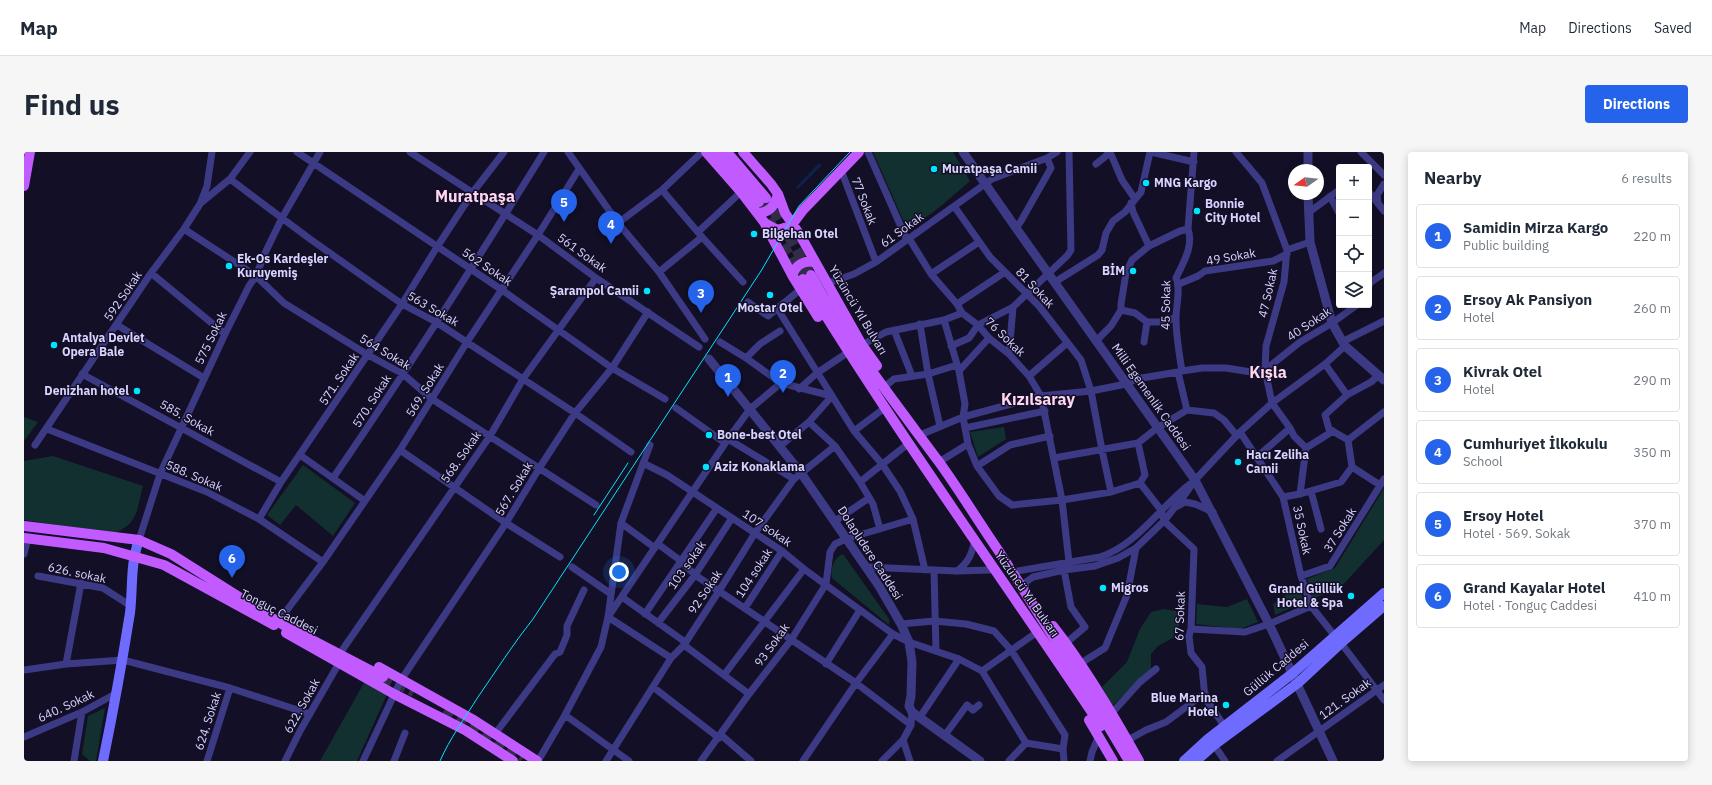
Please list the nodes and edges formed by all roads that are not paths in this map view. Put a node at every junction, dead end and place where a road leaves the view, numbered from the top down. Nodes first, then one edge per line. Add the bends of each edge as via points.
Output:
1 (30, 152) edge
2 (212, 152) edge
3 (250, 152) edge
4 (297, 152) edge
5 (320, 152) edge
6 (410, 152) edge
7 (504, 152) edge
8 (544, 152) edge
9 (568, 152) edge
10 (702, 152) edge
11 (706, 152) edge
12 (716, 152) edge
13 (727, 152) edge
14 (742, 152) edge
15 (858, 152) edge
16 (868, 152) edge
17 (963, 152) edge
18 (1057, 152) edge
19 (1069, 152) edge
20 (1109, 152) edge
21 (1151, 152) edge
22 (1194, 152) edge
23 (1236, 152) edge
24 (1308, 152) edge
25 (1361, 152) edge
26 (1047, 158) junction
27 (1194, 162) junction
28 (313, 164) junction
29 (1096, 164) dead end
30 (1308, 164) edge
31 (1369, 164) edge
32 (1372, 166) edge
33 (579, 169) junction
34 (840, 170) junction
35 (1384, 175) edge
36 (230, 179) junction
37 (984, 184) junction
38 (1384, 184) edge
39 (24, 186) edge
40 (662, 190) junction
41 (473, 192) junction
42 (741, 192) junction
43 (1336, 192) edge
44 (778, 194) junction
45 (1330, 196) junction
46 (1372, 196) edge
47 (1308, 200) edge
48 (1133, 201) junction
49 (200, 204) junction
50 (760, 204) junction
51 (1378, 204) junction
52 (954, 206) junction
53 (1336, 207) edge
54 (803, 210) junction
55 (1384, 211) edge
56 (506, 214) junction
57 (1308, 214) junction
58 (282, 218) junction
59 (764, 222) junction
60 (618, 223) junction
61 (793, 224) junction
62 (1016, 228) junction
63 (1188, 229) junction
64 (184, 230) junction
65 (700, 234) junction
66 (800, 235) junction
67 (538, 236) junction
68 (910, 240) junction
69 (980, 242) junction
70 (1310, 242) junction
71 (1149, 246) junction
72 (437, 247) junction
73 (1287, 252) junction
74 (814, 262) junction
75 (876, 262) junction
76 (471, 270) junction
77 (659, 272) junction
78 (1005, 272) junction
79 (151, 273) junction
80 (1048, 273) junction
81 (1384, 273) edge
82 (931, 274) junction
83 (792, 275) junction
84 (256, 276) junction
85 (596, 278) junction
86 (805, 281) junction
87 (1372, 281) edge
88 (743, 282) dead end
89 (1055, 282) junction
90 (826, 284) junction
91 (1179, 284) junction
92 (502, 290) junction
93 (1028, 294) junction
94 (748, 302) dead end
95 (402, 304) junction
96 (957, 304) junction
97 (1013, 307) junction
98 (777, 308) junction
99 (1353, 308) edge
100 (1122, 310) junction
101 (648, 312) junction
102 (962, 313) junction
103 (1176, 318) junction
104 (944, 320) junction
105 (1384, 321) edge
106 (436, 322) junction
107 (1147, 322) junction
108 (1332, 323) junction
109 (920, 324) junction
110 (117, 325) junction
111 (978, 326) junction
112 (894, 330) junction
113 (558, 331) junction
114 (780, 331) dead end
115 (225, 334) junction
116 (989, 338) junction
117 (705, 339) dead end
118 (1097, 340) junction
119 (467, 342) junction
120 (720, 342) dead end
121 (1144, 342) dead end
122 (1067, 343) junction
123 (1344, 344) junction
124 (862, 345) junction
125 (951, 346) junction
126 (699, 347) dead end
127 (1009, 354) junction
128 (368, 355) junction
129 (844, 355) junction
130 (746, 358) junction
131 (709, 359) dead end
132 (1326, 364) junction
133 (612, 368) junction
134 (958, 368) junction
135 (1265, 370) junction
136 (1180, 372) junction
137 (817, 373) junction
138 (82, 374) junction
139 (403, 374) junction
140 (928, 374) junction
141 (912, 376) junction
142 (1029, 376) junction
143 (1381, 377) edge
144 (204, 378) junction
145 (523, 379) junction
146 (781, 383) junction
147 (888, 384) junction
148 (1126, 384) junction
149 (799, 389) junction
150 (1091, 391) junction
151 (1346, 395) junction
152 (832, 396) junction
153 (1041, 396) junction
154 (432, 399) junction
155 (665, 399) dead end
156 (1272, 403) junction
157 (676, 408) dead end
158 (750, 409) junction
159 (882, 410) junction
160 (1187, 410) junction
161 (1045, 411) junction
162 (1384, 412) edge
163 (576, 413) junction
164 (963, 417) junction
165 (809, 422) junction
166 (940, 426) junction
167 (181, 428) junction
168 (965, 428) junction
169 (1157, 428) junction
170 (1290, 428) junction
171 (47, 429) junction
172 (854, 431) junction
173 (1333, 431) junction
174 (1239, 434) junction
175 (490, 436) junction
176 (1050, 436) junction
177 (922, 438) junction
178 (1348, 440) junction
179 (726, 441) junction
180 (909, 443) junction
181 (1138, 443) junction
182 (968, 444) junction
183 (35, 445) dead end
184 (650, 445) dead end
185 (780, 446) junction
186 (835, 446) junction
187 (1306, 448) junction
188 (400, 450) junction
189 (1102, 450) junction
190 (631, 452) dead end
191 (300, 455) junction
192 (1257, 457) junction
193 (1054, 458) junction
194 (939, 462) junction
195 (643, 463) junction
196 (882, 464) junction
197 (977, 466) junction
198 (540, 467) junction
199 (1352, 467) junction
200 (160, 474) junction
201 (797, 476) junction
202 (333, 478) junction
203 (1195, 480) junction
204 (281, 482) junction
205 (860, 482) junction
206 (1382, 482) edge
207 (1140, 483) junction
208 (454, 488) junction
209 (1312, 491) junction
210 (1111, 492) junction
211 (693, 493) junction
212 (1300, 494) junction
213 (1283, 497) junction
214 (869, 498) junction
215 (1062, 500) junction
216 (365, 501) junction
217 (596, 505) dead end
218 (717, 508) junction
219 (1174, 508) junction
220 (1161, 510) junction
221 (1213, 512) junction
222 (259, 518) junction
223 (732, 518) junction
224 (913, 519) junction
225 (835, 521) junction
226 (1164, 522) junction
227 (506, 523) junction
228 (621, 523) junction
229 (24, 526) edge
230 (880, 529) junction
231 (1321, 529) dead end
232 (755, 533) junction
233 (26, 538) edge
234 (846, 539) junction
235 (139, 540) junction
236 (975, 541) junction
237 (657, 546) junction
238 (1136, 548) junction
239 (782, 550) junction
240 (24, 554) edge
241 (134, 556) junction
242 (560, 557) dead end
243 (681, 561) junction
244 (323, 562) junction
245 (1069, 562) junction
246 (572, 567) dead end
247 (990, 567) junction
248 (866, 568) junction
249 (804, 569) junction
250 (925, 570) junction
251 (934, 570) junction
252 (1064, 570) junction
253 (957, 571) junction
254 (1012, 572) junction
255 (695, 575) junction
256 (38, 576) dead end
257 (1301, 576) junction
258 (81, 583) junction
259 (826, 584) junction
260 (1022, 586) junction
261 (584, 590) dead end
262 (720, 591) junction
263 (1384, 593) edge
264 (611, 594) junction
265 (622, 597) junction
266 (131, 606) junction
267 (1311, 606) junction
268 (1384, 606) edge
269 (745, 608) junction
270 (860, 610) junction
271 (645, 614) junction
272 (258, 617) junction
273 (608, 617) junction
274 (765, 621) junction
275 (934, 621) junction
276 (283, 622) junction
277 (658, 623) junction
278 (901, 624) junction
279 (1269, 624) junction
280 (1191, 629) junction
281 (893, 634) junction
282 (1033, 635) junction
283 (1338, 639) junction
284 (791, 640) junction
285 (909, 642) junction
286 (684, 643) junction
287 (1066, 643) junction
288 (343, 649) junction
289 (936, 650) junction
290 (1011, 650) junction
291 (671, 658) junction
292 (959, 659) junction
293 (123, 660) junction
294 (339, 663) junction
295 (1081, 663) junction
296 (66, 664) junction
297 (826, 664) junction
298 (1156, 669) dead end
299 (24, 670) edge
300 (982, 671) junction
301 (1293, 673) junction
302 (724, 675) junction
303 (401, 680) junction
304 (856, 683) junction
305 (1298, 683) junction
306 (1384, 685) edge
307 (653, 687) junction
308 (230, 688) junction
309 (1377, 690) junction
310 (117, 693) junction
311 (1205, 693) junction
312 (394, 694) junction
313 (413, 694) tunnel mouth
314 (749, 694) junction
315 (1384, 700) edge
316 (979, 705) dead end
317 (444, 711) tunnel mouth
318 (82, 712) junction
319 (1112, 713) junction
320 (310, 714) junction
321 (916, 714) junction
322 (565, 715) junction
323 (911, 725) junction
324 (1225, 727) junction
325 (1319, 732) junction
326 (405, 733) dead end
327 (495, 734) junction
328 (24, 736) edge
329 (720, 736) junction
330 (945, 736) junction
331 (1099, 736) junction
332 (903, 740) junction
333 (1128, 740) junction
334 (1026, 743) junction
335 (1214, 745) junction
336 (614, 749) junction
337 (1063, 749) junction
338 (75, 761) edge
339 (103, 761) edge
340 (207, 761) edge
341 (285, 761) edge
342 (363, 761) edge
343 (394, 761) edge
344 (513, 761) tunnel mouth
345 (537, 761) edge
346 (606, 761) edge
347 (629, 761) edge
348 (701, 761) edge
349 (751, 761) edge
350 (803, 761) edge
351 (882, 761) edge
352 (910, 761) edge
353 (980, 761) edge
354 (1009, 761) edge
355 (1064, 761) edge
356 (1090, 761) edge
357 (1112, 761) edge
358 (1121, 761) edge
359 (1129, 761) edge
360 (1139, 761) edge
361 (1184, 761) edge
362 (1196, 761) edge
363 (1224, 761) edge
364 (1277, 761) edge
365 (1333, 761) edge

1 - 39 main road
2 - 49 street, 592 Sokak via 207,186
3 - 36 street
4 - 28 street, 562 Sokak
5 - 28 street, 575 Sokak
6 - 41 street, 561 Sokak
7 - 41 street, 571. Sokak
8 - 56 street, 570. Sokak
9 - 33 street
10 - 40 street
11 - 42 main road
12 - 50 main road
13 - 50 main road
14 - 44 main road, Yüzüncü Yıl Bulvarı
15 - 34 main road
16 - 68 street, 76 Sokak via 906,238
17 - 37 street, Milli Egemenlik Caddesi
18 - 26 street, 61 Sokak
19 - 80 street via 1071,250 1068,256
20 - 29 street
20 - 48 street
21 - 27 street
21 - 48 street via 1144,185
22 - 27 street, 45 Sokak
23 - 73 street, 47 Sokak via 1262,183
24 - 30 street
25 - 31 street
26 - 37 street, 61 Sokak
26 - 62 street via 1051,168
27 - 63 street, 45 Sokak
28 - 58 street, 575 Sokak
28 - 72 street, 562 Sokak
32 - 35 street
33 - 60 street
33 - 67 street, 569. Sokak
34 - 54 main road
34 - 75 street, 77 Sokak
36 - 49 street
36 - 58 street, 563 Sokak
37 - 52 street, 61 Sokak
37 - 62 street, Milli Egemenlik Caddesi
38 - 51 street via 1377,195
40 - 60 street
40 - 65 street
41 - 56 street, 561 Sokak
41 - 72 street, 571. Sokak
42 - 50 main road
42 - 65 street
43 - 45 street
44 - 50 main road via 770,209 762,213
44 - 61 main road, Yüzüncü Yıl Bulvarı via 785,213
45 - 53 street
45 - 57 street
46 - 51 street
47 - 57 street
48 - 71 street via 1133,212
48 - 89 street via 1125,212 1113,221 1098,255
49 - 64 street, 592 Sokak
50 - 59 main road, Yüzüncü Yıl Bulvarı
51 - 55 street
52 - 68 street, 61 Sokak
52 - 69 street, 81 Sokak
54 - 61 main road
54 - 66 main road via 799,224
56 - 67 street, 561 Sokak
56 - 76 street, 570. Sokak
57 - 70 street
58 - 84 street, 575 Sokak
58 - 95 street, 563 Sokak
59 - 61 main road via 777,230
59 - 83 main road, Yüzüncü Yıl Bulvarı
60 - 77 street
61 - 66 main road, Yüzüncü Yıl Bulvarı
62 - 80 street, Milli Egemenlik Caddesi
63 - 71 street
63 - 91 street, 45 Sokak via 1191,237 1176,278
64 - 79 street, 592 Sokak
64 - 84 street, 564 Sokak
65 - 77 street
65 - 88 street
66 - 74 main road, Yüzüncü Yıl Bulvarı
67 - 85 street, 561 Sokak
67 - 92 street, 569. Sokak
68 - 75 street, 61 Sokak
68 - 82 street, 76 Sokak
69 - 78 street, 81 Sokak
69 - 82 street
70 - 73 street, 49 Sokak
70 - 108 street
71 - 100 street via 1132,260 1126,273
72 - 76 street, 562 Sokak
72 - 95 street, 571. Sokak
73 - 91 street, 49 Sokak via 1273,261 1204,271
73 - 135 street, 47 Sokak via 1284,282 1266,346
74 - 83 main road via 801,263
74 - 90 main road, Yüzüncü Yıl Bulvarı
75 - 90 street, 61 Sokak via 854,274
76 - 92 street, 562 Sokak
76 - 106 street, 570. Sokak
77 - 117 street
78 - 93 street, 81 Sokak
78 - 96 street
79 - 110 street, 592 Sokak
79 - 115 street
80 - 89 street, Milli Egemenlik Caddesi
80 - 93 street
81 - 87 street
82 - 96 street, 76 Sokak
83 - 86 main road, Yüzüncü Yıl Bulvarı
84 - 115 street, 575 Sokak
84 - 128 street, 564 Sokak via 284,303
85 - 101 street, 561 Sokak
85 - 113 street, 568. Sokak
86 - 98 street
86 - 129 main road, Yüzüncü Yıl Bulvarı
86 - 177 main road, Yüzüncü Yıl Bulvarı via 826,303
86 - 180 main road, Yüzüncü Yıl Bulvarı via 829,323
89 - 118 street, Milli Egemenlik Caddesi
90 - 124 main road, Yüzüncü Yıl Bulvarı
91 - 103 street, 45 Sokak
92 - 113 street, 562 Sokak
92 - 119 street, 569. Sokak
93 - 97 street
93 - 122 street, 81 Sokak
94 - 98 street via 768,316
95 - 106 street, 563 Sokak
95 - 128 street, 571. Sokak
96 - 102 street, 76 Sokak
97 - 111 street
97 - 127 street
98 - 137 street
99 - 108 street, 40 Sokak
100 - 107 street via 1135,313
100 - 118 street via 1112,326
101 - 126 street, 561 Sokak
101 - 133 street, 567. Sokak
102 - 104 street
102 - 111 street, 76 Sokak
103 - 107 street
103 - 136 street, 45 Sokak
104 - 109 street
104 - 125 street
105 - 123 street
106 - 119 street, 563 Sokak
106 - 139 street, 570. Sokak
107 - 121 street
108 - 123 street
108 - 135 street, 40 Sokak via 1300,342
109 - 112 street
109 - 140 street
110 - 138 street, 592 Sokak
110 - 144 street
111 - 116 street, 76 Sokak
111 - 125 street via 969,338
112 - 124 street
112 - 141 street
113 - 133 street, 562 Sokak
113 - 145 street, 568. Sokak
114 - 130 street via 760,344
115 - 144 street, 575 Sokak
116 - 127 street, 76 Sokak
116 - 134 street
118 - 148 street, Milli Egemenlik Caddesi
119 - 145 street, 563 Sokak
119 - 154 street, 569. Sokak
120 - 130 street
122 - 142 street
122 - 150 street, 81 Sokak via 1080,360
123 - 132 street
123 - 143 street
124 - 147 main road, Yüzüncü Yıl Bulvarı
125 - 134 street
127 - 142 street, 76 Sokak
128 - 139 street, 564 Sokak
128 - 191 street, 571. Sokak
129 - 137 street
129 - 159 main road, Yüzüncü Yıl Bulvarı
130 - 146 street
131 - 158 street, Dolaplıdere Caddesi
132 - 151 street
132 - 156 street
133 - 155 street, 562 Sokak
133 - 163 street, 567. Sokak
134 - 140 street
134 - 164 street via 965,404
135 - 136 street via 1250,372 1202,368
135 - 156 street, 47 Sokak
136 - 148 street via 1136,379
136 - 160 street, 45 Sokak
137 - 149 street
137 - 152 street
138 - 167 street, 585. Sokak
138 - 171 street, 592 Sokak
139 - 154 street, 564 Sokak
139 - 202 street, 570. Sokak
140 - 141 street
140 - 166 street
141 - 147 street
142 - 153 street, 76 Sokak
143 - 151 street
144 - 167 street, 575 Sokak
145 - 163 street, 563 Sokak
145 - 175 street, 568. Sokak
146 - 149 street
146 - 158 street
147 - 177 main road, Yüzüncü Yıl Bulvarı
148 - 150 street
148 - 169 street, Milli Egemenlik Caddesi
149 - 152 street
150 - 153 street
150 - 189 street, 81 Sokak
151 - 173 street via 1325,415 1329,429
152 - 165 street
152 - 172 street
153 - 161 street, 76 Sokak
153 - 164 street
154 - 175 street, 564 Sokak
154 - 188 street, 569. Sokak
156 - 170 street
156 - 174 street
157 - 179 street
158 - 179 street
158 - 185 street, Dolaplıdere Caddesi
159 - 172 street
159 - 180 main road, Yüzüncü Yıl Bulvarı
160 - 169 street
160 - 174 street, 35 Sokak via 1214,413
161 - 168 street
161 - 176 street, 76 Sokak
162 - 178 street
163 - 190 street, 563 Sokak
163 - 198 street, 567. Sokak
164 - 166 street
164 - 168 street
165 - 185 street
165 - 186 street
166 - 177 street
167 - 200 street, 575 Sokak
167 - 204 street, 585. Sokak
168 - 182 street
169 - 181 street
169 - 203 street, Milli Egemenlik Caddesi
170 - 187 street
170 - 192 street
171 - 183 street, 592 Sokak
171 - 200 street, 588. Sokak
172 - 196 street
173 - 178 street
173 - 187 street
174 - 192 street, 35 Sokak
174 - 203 street
175 - 198 street, 564 Sokak
175 - 208 street, 568. Sokak
176 - 193 street, 76 Sokak
176 - 197 street via 1010,445
177 - 194 main road, Yüzüncü Yıl Bulvarı
178 - 199 street
179 - 201 street
179 - 211 street
180 - 196 street
180 - 236 main road, Yüzüncü Yıl Bulvarı
181 - 189 street
181 - 207 street via 1145,475
182 - 194 street
182 - 197 street
184 - 195 street
185 - 201 street, Dolaplıdere Caddesi
186 - 201 street, 92 Sokak
186 - 205 street
187 - 212 street
188 - 208 street
188 - 216 street, 569. Sokak
189 - 193 street
189 - 210 street, 81 Sokak
191 - 202 street
191 - 204 street, 571. Sokak
192 - 213 street, 35 Sokak
193 - 215 street, 76 Sokak
194 - 254 main road, Yüzüncü Yıl Bulvarı
195 - 211 street, 107 sokak via 667,475
195 - 228 street
196 - 205 street
196 - 224 street via 900,491
197 - 215 street via 999,496 1012,505
198 - 217 street, 564 Sokak
198 - 227 street, 567. Sokak
199 - 206 street
199 - 209 street via 1341,482
200 - 222 street, 588. Sokak via 207,492
200 - 235 street, 575 Sokak
201 - 225 street, Dolaplıdere Caddesi
201 - 232 street, 92 Sokak
202 - 216 street
203 - 219 street
203 - 220 street
203 - 221 street, Milli Egemenlik Caddesi
204 - 222 street, 571. Sokak
205 - 214 street
206 - 257 street, 37 Sokak via 1330,566
207 - 210 street
207 - 220 street
208 - 227 street
208 - 288 street, 568. Sokak
209 - 212 street
209 - 231 street
210 - 215 street
211 - 218 street, 107 sokak
211 - 237 street
212 - 213 street
213 - 257 street, 35 Sokak
214 - 225 street
214 - 230 street
215 - 245 street, 76 Sokak
216 - 244 street, 569. Sokak
218 - 223 street, 107 sokak
218 - 243 street
219 - 221 street via 1185,502
219 - 226 street
220 - 226 street
220 - 245 street via 1125,545 1112,553
221 - 279 street, Milli Egemenlik Caddesi
222 - 244 street, 588. Sokak
223 - 232 street, 107 sokak
223 - 255 street, 103 sokak
224 - 230 street
224 - 250 street
225 - 234 street, Dolaplıdere Caddesi
226 - 238 street
226 - 280 street, 67 Sokak via 1194,549
227 - 242 street
227 - 303 street, 567. Sokak
228 - 237 street
228 - 264 street
229 - 235 main road
230 - 234 street
232 - 239 street, 107 sokak
232 - 262 street, 92 Sokak
233 - 240 street
233 - 241 main road, Tonguç Caddesi via 104,548
234 - 248 street, Dolaplıdere Caddesi
234 - 259 street, 93 Sokak via 835,544 830,552
235 - 241 main road
235 - 276 main road via 171,554
236 - 247 main road, Yüzüncü Yıl Bulvarı
236 - 253 street via 967,563
237 - 243 street
237 - 265 street
238 - 252 street via 1095,566
238 - 295 street via 1127,595 1105,648
239 - 249 street, 107 sokak
239 - 269 street, 104 sokak
241 - 266 main road
241 - 272 main road, Tonguç Caddesi via 164,565
243 - 255 street
243 - 271 street
244 - 276 street, 569. Sokak
245 - 252 street
245 - 254 street
246 - 264 street
247 - 253 street
247 - 282 main road
247 - 358 main road, Yüzüncü Yıl Bulvarı via 1033,624
248 - 250 street
248 - 278 street, Dolaplıdere Caddesi
249 - 259 street, 107 sokak
249 - 274 street
250 - 251 street
251 - 253 street
251 - 275 street
252 - 260 street via 1033,577
252 - 287 street via 1071,607 1085,626
254 - 260 main road, Yüzüncü Yıl Bulvarı
255 - 262 street
255 - 277 street, 103 sokak
256 - 258 street, 626. sokak
257 - 267 street, 35 Sokak
258 - 266 street, 626. sokak via 104,588
258 - 296 street
259 - 270 street, 107 sokak
259 - 284 street, 93 Sokak
260 - 287 main road
260 - 359 main road, Yüzüncü Yıl Bulvarı
261 - 327 street via 567,626 567,635 560,652 555,654
262 - 269 street
262 - 286 street, 92 Sokak
263 - 283 main road, Güllük Caddesi
264 - 273 street
265 - 271 street
265 - 273 street
266 - 293 main road
267 - 279 street
267 - 283 street, 35 Sokak
268 - 283 main road, Güllük Caddesi
269 - 274 street
270 - 281 street, 107 sokak
270 - 297 street
271 - 277 street
272 - 276 main road, Tonguç Caddesi via 382,678
272 - 294 main road
273 - 291 street
273 - 322 street via 601,647
274 - 284 street
274 - 302 street
275 - 278 street
275 - 289 street
275 - 290 street via 966,624 994,631
276 - 288 main road
277 - 286 street
278 - 285 street, Dolaplıdere Caddesi
279 - 280 street via 1245,632
279 - 301 street, Milli Egemenlik Caddesi
280 - 311 street, 67 Sokak via 1191,653 1202,667
281 - 285 street, 107 sokak
281 - 304 street
282 - 290 street
282 - 331 main road
283 - 301 main road, Güllük Caddesi
283 - 305 main road, Güllük Caddesi
283 - 309 street, 35 Sokak
284 - 297 street
284 - 314 street, 93 Sokak
285 - 289 street, 107 sokak
285 - 321 street, Dolaplıdere Caddesi via 912,662 911,696 908,706
286 - 291 street, 92 Sokak
286 - 302 street
287 - 295 main road
288 - 303 main road
289 - 292 street, 107 sokak
290 - 300 street
290 - 337 street via 1065,735
291 - 307 street, 92 Sokak
292 - 300 street, 107 sokak
292 - 321 street
293 - 296 street
293 - 308 street
293 - 310 main road
294 - 312 main road
294 - 320 street, 622. Sokak
295 - 319 main road
296 - 299 street
297 - 304 street
298 - 319 street via 1140,682
300 - 334 street
301 - 305 street, Milli Egemenlik Caddesi
301 - 324 main road, Güllük Caddesi
302 - 314 street
303 - 312 street, 567. Sokak
303 - 327 main road
304 - 323 street
304 - 350 street
305 - 325 street, Milli Egemenlik Caddesi
305 - 335 main road, Güllük Caddesi
306 - 309 street, 121. Sokak
307 - 329 street
307 - 336 street, 92 Sokak
308 - 320 street
308 - 340 street, 624. Sokak
309 - 315 street, 35 Sokak
309 - 325 street, 121. Sokak
310 - 318 street, 640. Sokak
310 - 339 main road
311 - 324 street, 67 Sokak via 1205,698
311 - 333 street via 1166,722
312 - 342 street, 567. Sokak
312 - 344 main road via 465,730
313 - 317 main road
314 - 329 street, 93 Sokak
316 - 330 street via 973,710 967,705
318 - 328 street, 640. Sokak
318 - 338 street
319 - 333 main road
320 - 341 street, 622. Sokak
321 - 323 street
321 - 330 street
322 - 336 street
322 - 345 street
323 - 332 street
324 - 361 main road, Güllük Caddesi
325 - 364 street, 121. Sokak
325 - 365 street, Milli Egemenlik Caddesi
326 - 343 street
327 - 345 main road
329 - 348 street, 93 Sokak
329 - 349 street
330 - 353 street
331 - 356 street
331 - 357 main road
332 - 351 street
332 - 352 street
333 - 360 main road
334 - 337 street
334 - 354 street
335 - 362 main road, Güllük Caddesi
335 - 363 street
336 - 346 street, 92 Sokak
336 - 347 street
337 - 355 street

